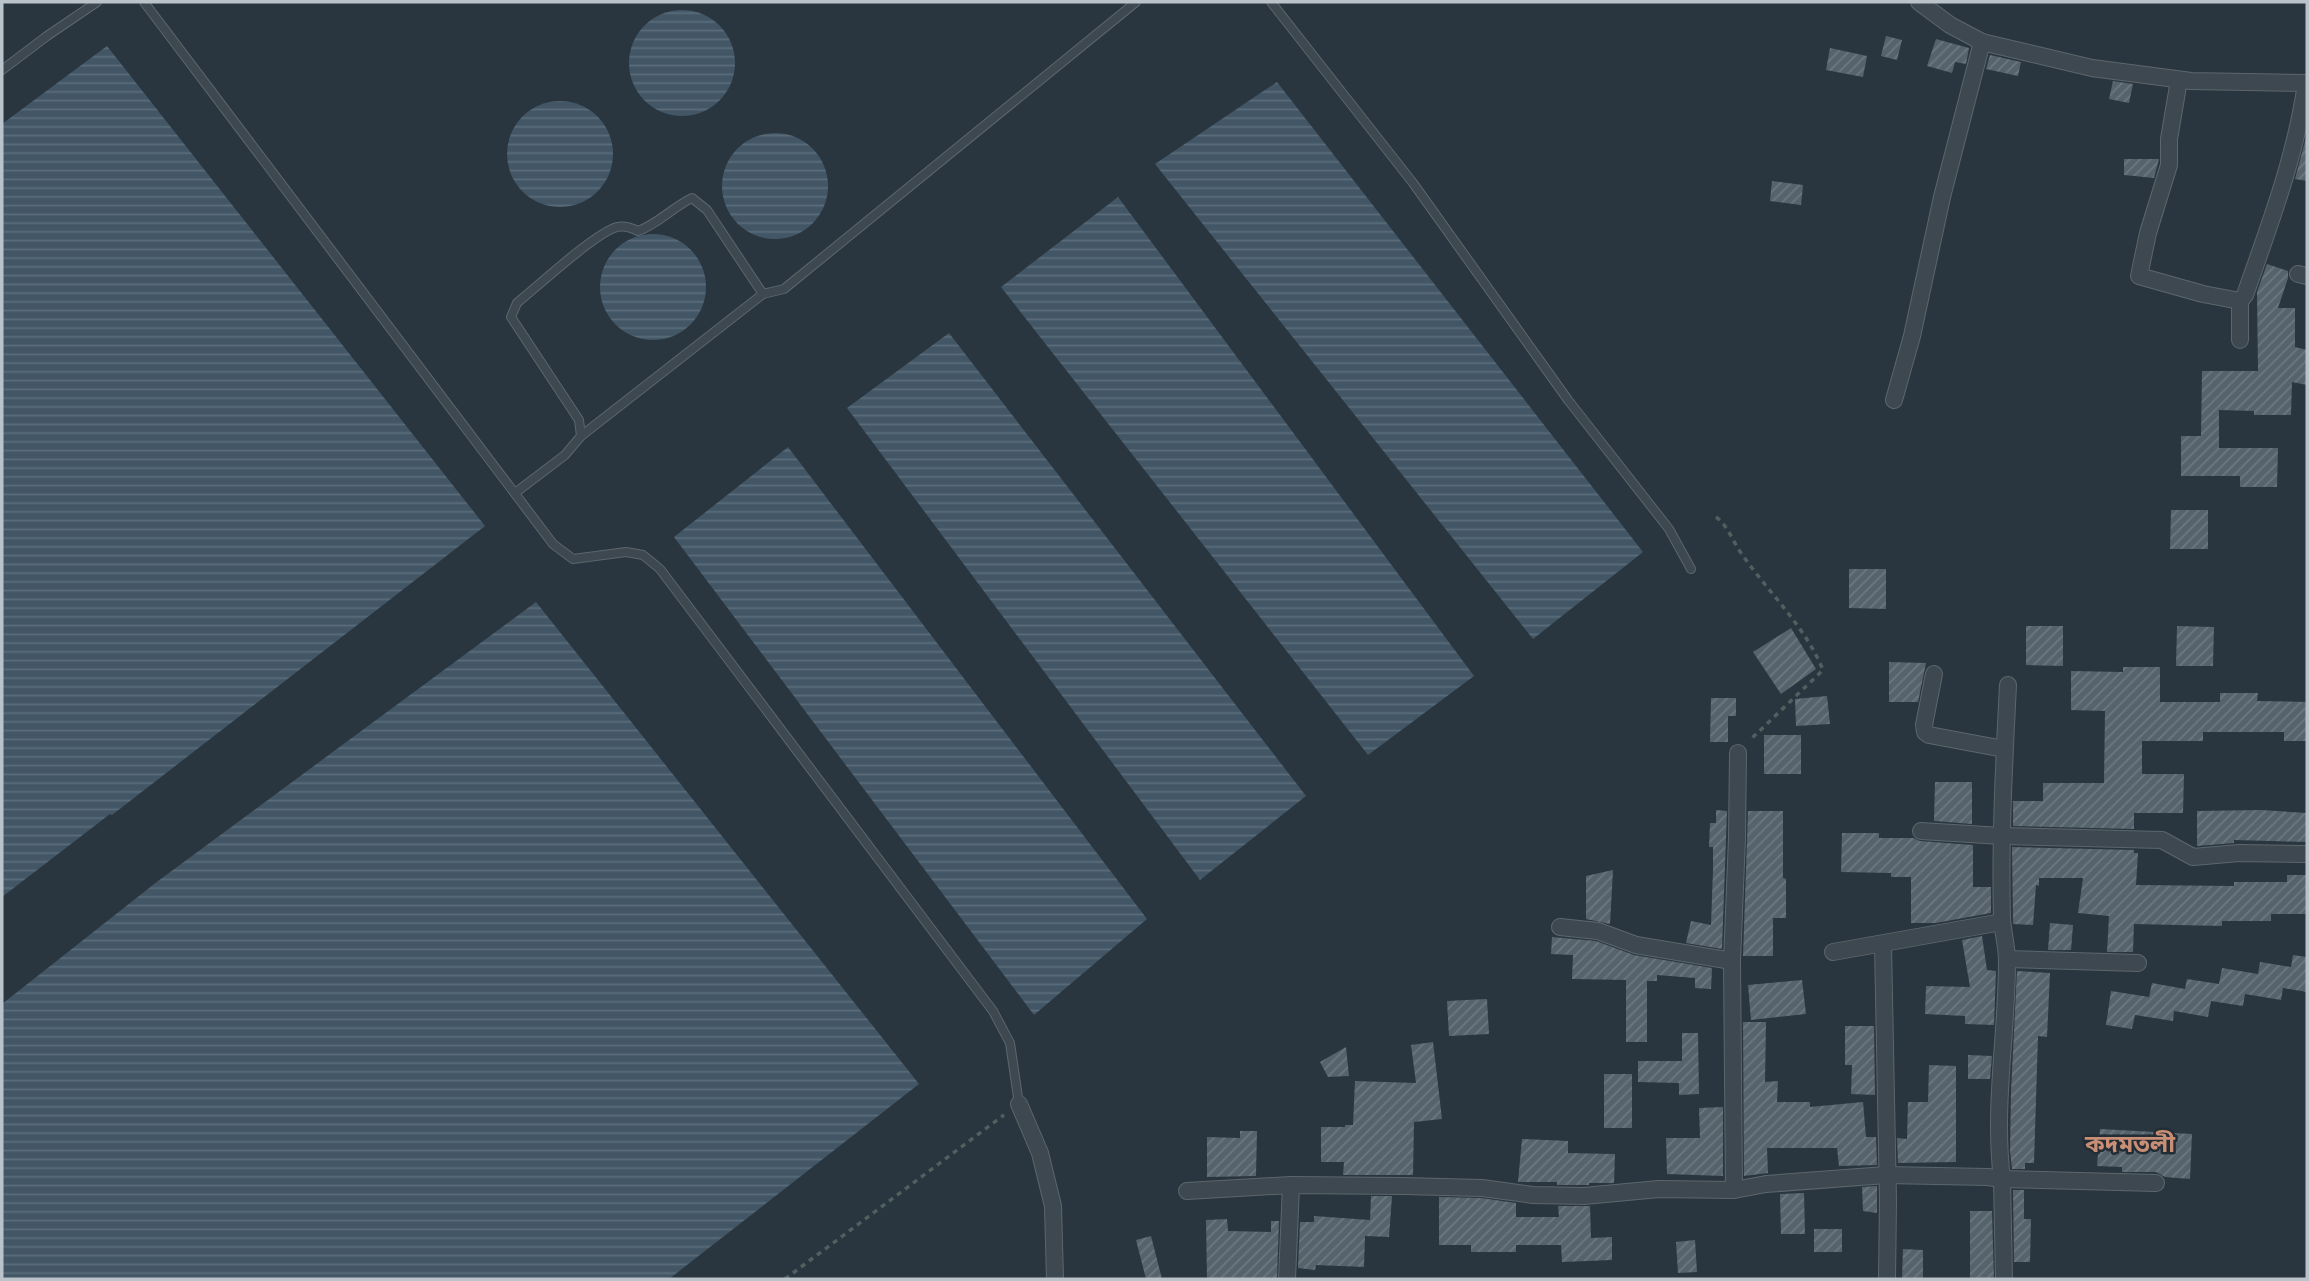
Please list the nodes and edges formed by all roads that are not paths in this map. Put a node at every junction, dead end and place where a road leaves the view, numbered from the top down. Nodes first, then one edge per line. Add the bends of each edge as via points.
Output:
1 (97, 2) edge
2 (144, 2) edge
3 (1136, 2) edge
4 (1271, 2) edge
5 (1919, 2) edge
6 (1982, 42) junction
7 (2, 70) edge
8 (2179, 80) junction
9 (2307, 83) edge
10 (764, 294) junction
11 (2240, 301) junction
12 (2240, 340) dead end
13 (1894, 400) dead end
14 (581, 436) junction
15 (514, 493) junction
16 (1691, 569) dead end
17 (1934, 674) dead end
18 (2008, 685) dead end
19 (2004, 749) junction
20 (1738, 753) road end
21 (1921, 831) dead end
22 (2002, 836) junction
23 (2307, 854) edge
24 (2002, 922) junction
25 (1560, 927) dead end
26 (1883, 944) junction
27 (1833, 952) dead end
28 (2007, 959) junction
29 (1732, 961) junction
30 (2138, 963) dead end
31 (1019, 1104) joint
32 (1886, 1175) junction
33 (2002, 1179) junction
34 (2156, 1183) dead end
35 (1291, 1185) junction
36 (1734, 1190) junction
37 (1187, 1191) dead end
38 (1055, 1279) edge
39 (1287, 1279) edge
40 (1887, 1279) edge
41 (2004, 1279) edge

1 - 7 lane
2 - 15 lane
3 - 10 lane via 784,289
4 - 16 lane via 1413,183 1568,400 1669,529
5 - 6 street
6 - 8 street via 2092,68
6 - 13 street
8 - 9 street
8 - 11 street via 2169,165 2139,276
9 - 11 street via 2290,161
10 - 14 lane
10 - 14 lane via 707,210 692,198 647,228 617,227 600,236 517,303 511,317 579,420
11 - 12 street
14 - 15 lane via 565,455
15 - 31 lane via 553,544 573,559 626,552 643,555 660,569 993,1011 1010,1043
17 - 19 street via 1924,732
18 - 19 street
19 - 22 street
20 - 29 street
21 - 22 street
22 - 23 street via 2162,840 2193,857
22 - 24 street
24 - 26 street
24 - 28 street
25 - 29 street
26 - 27 street
26 - 32 street
28 - 30 street
28 - 33 street via 1999,1108
29 - 36 street
31 - 38 street via 1040,1153 1053,1206
32 - 33 street
32 - 36 street
32 - 40 street
33 - 34 street
33 - 41 street
35 - 36 street via 1482,1188 1584,1196 1659,1189
35 - 37 street
35 - 39 street

